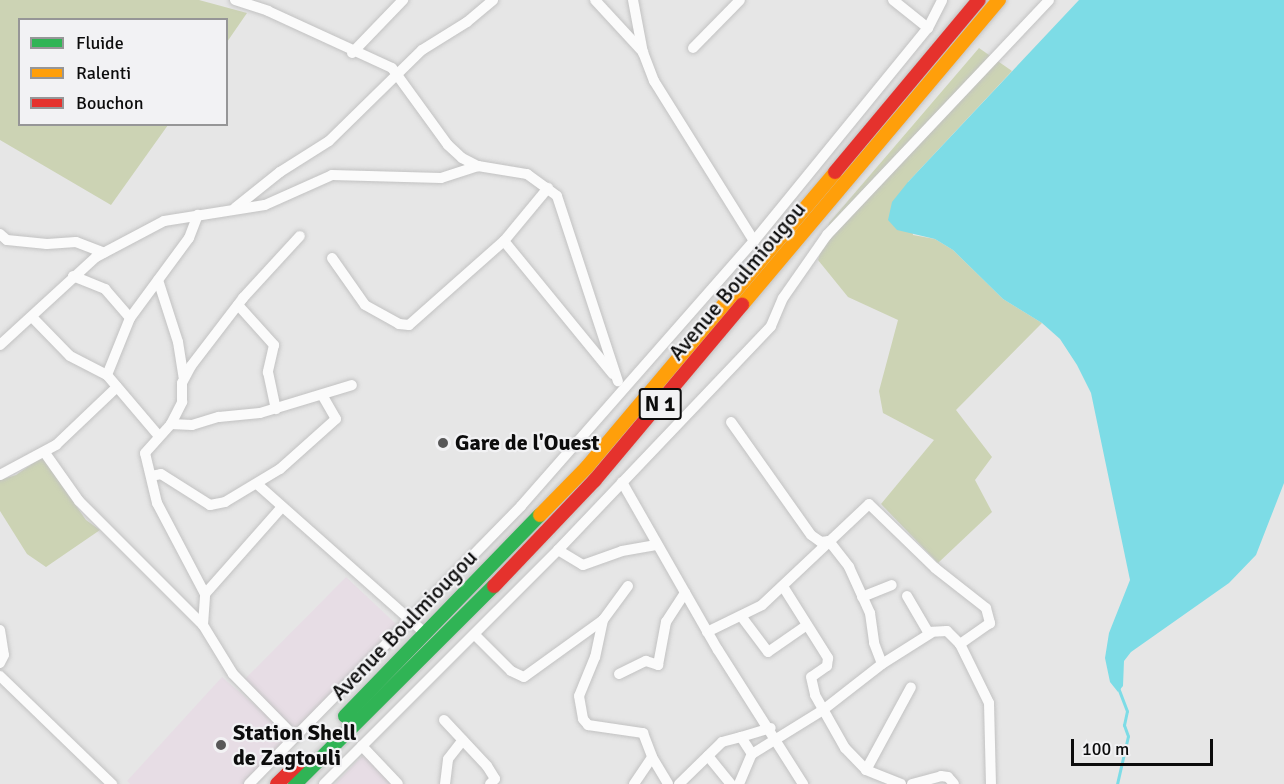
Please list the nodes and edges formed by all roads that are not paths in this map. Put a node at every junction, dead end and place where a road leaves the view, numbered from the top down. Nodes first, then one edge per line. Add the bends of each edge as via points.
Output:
1 (235, 0) edge
2 (403, 0) edge
3 (493, 0) edge
4 (595, 0) edge
5 (633, 0) edge
6 (740, 0) edge
7 (893, 0) edge
8 (942, 0) edge
9 (979, 0) edge
10 (999, 0) edge
11 (1049, 0) edge
12 (268, 5) edge
13 (928, 28) junction
14 (693, 48) dead end
15 (352, 53) junction
16 (643, 53) junction
17 (399, 74) junction
18 (478, 166) junction
19 (548, 188) junction
20 (234, 210) junction
21 (198, 215) junction
22 (0, 234) edge
23 (300, 236) dead end
24 (504, 241) junction
25 (754, 241) junction
26 (104, 253) junction
27 (332, 258) dead end
28 (73, 276) junction
29 (158, 279) junction
30 (238, 304) junction
31 (32, 317) junction
32 (130, 318) junction
33 (0, 345) edge
34 (107, 375) junction
35 (184, 378) junction
36 (352, 385) dead end
37 (621, 385) junction
38 (117, 387) junction
39 (322, 395) junction
40 (276, 409) junction
41 (731, 422) dead end
42 (171, 424) junction
43 (158, 435) junction
44 (45, 453) junction
45 (0, 475) edge
46 (151, 476) junction
47 (622, 482) junction
48 (257, 484) junction
49 (521, 506) junction
50 (282, 507) junction
51 (536, 520) junction
52 (548, 533) junction
53 (830, 541) junction
54 (657, 545) junction
55 (560, 548) junction
56 (892, 585) dead end
57 (628, 586) dead end
58 (784, 588) junction
59 (685, 593) junction
60 (205, 594) junction
61 (907, 596) dead end
62 (862, 597) junction
63 (741, 616) junction
64 (411, 620) junction
65 (603, 620) junction
66 (202, 625) junction
67 (807, 625) junction
68 (0, 630) edge
69 (707, 632) junction
70 (931, 633) junction
71 (426, 634) junction
72 (476, 635) junction
73 (960, 644) junction
74 (0, 663) edge
75 (882, 664) junction
76 (619, 674) dead end
77 (0, 676) edge
78 (910, 687) dead end
79 (823, 710) junction
80 (444, 720) dead end
81 (771, 728) junction
82 (295, 737) junction
83 (741, 737) junction
84 (778, 739) junction
85 (463, 740) junction
86 (362, 746) junction
87 (752, 754) junction
88 (708, 756) junction
89 (276, 757) junction
90 (652, 757) junction
91 (866, 770) junction
92 (293, 777) edge
93 (495, 782) edge
94 (112, 784) edge
95 (249, 784) edge
96 (277, 784) edge
97 (324, 784) edge
98 (399, 784) edge
99 (445, 784) edge
100 (634, 784) edge
101 (668, 784) edge
102 (679, 784) edge
103 (730, 784) edge
104 (739, 784) edge
105 (803, 784) edge
106 (901, 784) edge
107 (912, 784) edge
108 (954, 784) edge
109 (991, 784) edge

1 - 12 street
2 - 15 street
3 - 17 street via 422,50
4 - 16 street
5 - 16 street
6 - 14 street
7 - 13 street
8 - 13 street
9 - 51 highway, Avenue Boulmiougou / N 1 via 587,467
10 - 52 highway, Avenue Boulmiougou / N 1
11 - 47 street via 827,235 783,298 771,326
12 - 15 street
13 - 25 street
15 - 17 street
16 - 25 street via 664,99
17 - 18 street via 448,145
17 - 20 street via 329,141 280,172
18 - 19 street via 520,172
18 - 20 street via 441,178 332,176 265,205
19 - 24 street
19 - 37 street via 562,209 570,246
20 - 21 street
21 - 26 street via 164,221
21 - 29 street via 189,238
22 - 26 street via 7,240 76,242
23 - 30 street
24 - 27 street via 409,325 399,324 365,305
24 - 37 street
25 - 37 street
26 - 28 street
28 - 31 street
28 - 32 street via 96,283
29 - 32 street
29 - 35 street via 178,342
30 - 35 street
30 - 40 street via 274,345 268,372
31 - 33 street
31 - 34 street via 70,356
32 - 34 street
34 - 38 street
35 - 42 street via 182,402
36 - 39 street
37 - 49 street
38 - 43 street
38 - 44 street
39 - 40 street
39 - 48 street via 336,419 301,453
40 - 42 street via 192,425
41 - 53 street via 811,535 821,542
42 - 43 street
43 - 46 street via 144,455
44 - 45 street
44 - 66 street via 79,501
46 - 48 street via 161,474 213,506
46 - 60 street via 157,503
47 - 54 street
47 - 55 street
48 - 50 street
49 - 51 street
49 - 64 street
50 - 60 street
50 - 64 street
51 - 52 street
51 - 71 highway, Avenue Boulmiougou / N 1
52 - 55 street
52 - 92 highway, Avenue Boulmiougou / N 1
53 - 58 street
53 - 62 street via 849,567
53 - 73 street via 869,504 936,568 986,608 990,623
54 - 55 street via 622,551 583,565
54 - 59 street
55 - 72 street
56 - 62 street
57 - 65 street
58 - 63 street
58 - 67 street
59 - 69 street
59 - 76 street via 666,622 658,664 646,661
60 - 66 street
61 - 70 street
62 - 75 street
63 - 67 street via 768,652
63 - 69 street
64 - 71 street
64 - 82 street
65 - 72 street via 524,677 511,671
65 - 90 street via 595,657 579,696 583,719 588,725 638,729
66 - 82 street via 233,675
67 - 79 street via 828,658 827,666 811,677 810,683
68 - 74 street via 4,655
69 - 81 street
70 - 73 street via 947,631
70 - 75 street
71 - 92 highway, Avenue Boulmiougou / N 1
72 - 86 street
73 - 109 street via 992,711 987,738
75 - 79 street
77 - 94 street
78 - 91 street
79 - 84 street
79 - 91 street via 852,758
80 - 85 street
81 - 83 street
81 - 84 street
82 - 89 street
83 - 87 street
83 - 88 street via 728,739
84 - 87 street
84 - 105 street
85 - 93 street
85 - 99 street via 447,759
86 - 97 street
86 - 98 street
87 - 104 street
88 - 102 street
88 - 103 street
89 - 92 street
89 - 95 street
90 - 100 street
90 - 101 street
91 - 106 street
92 - 96 highway, Avenue Boulmiougou / N 1
107 - 108 street via 948,777

